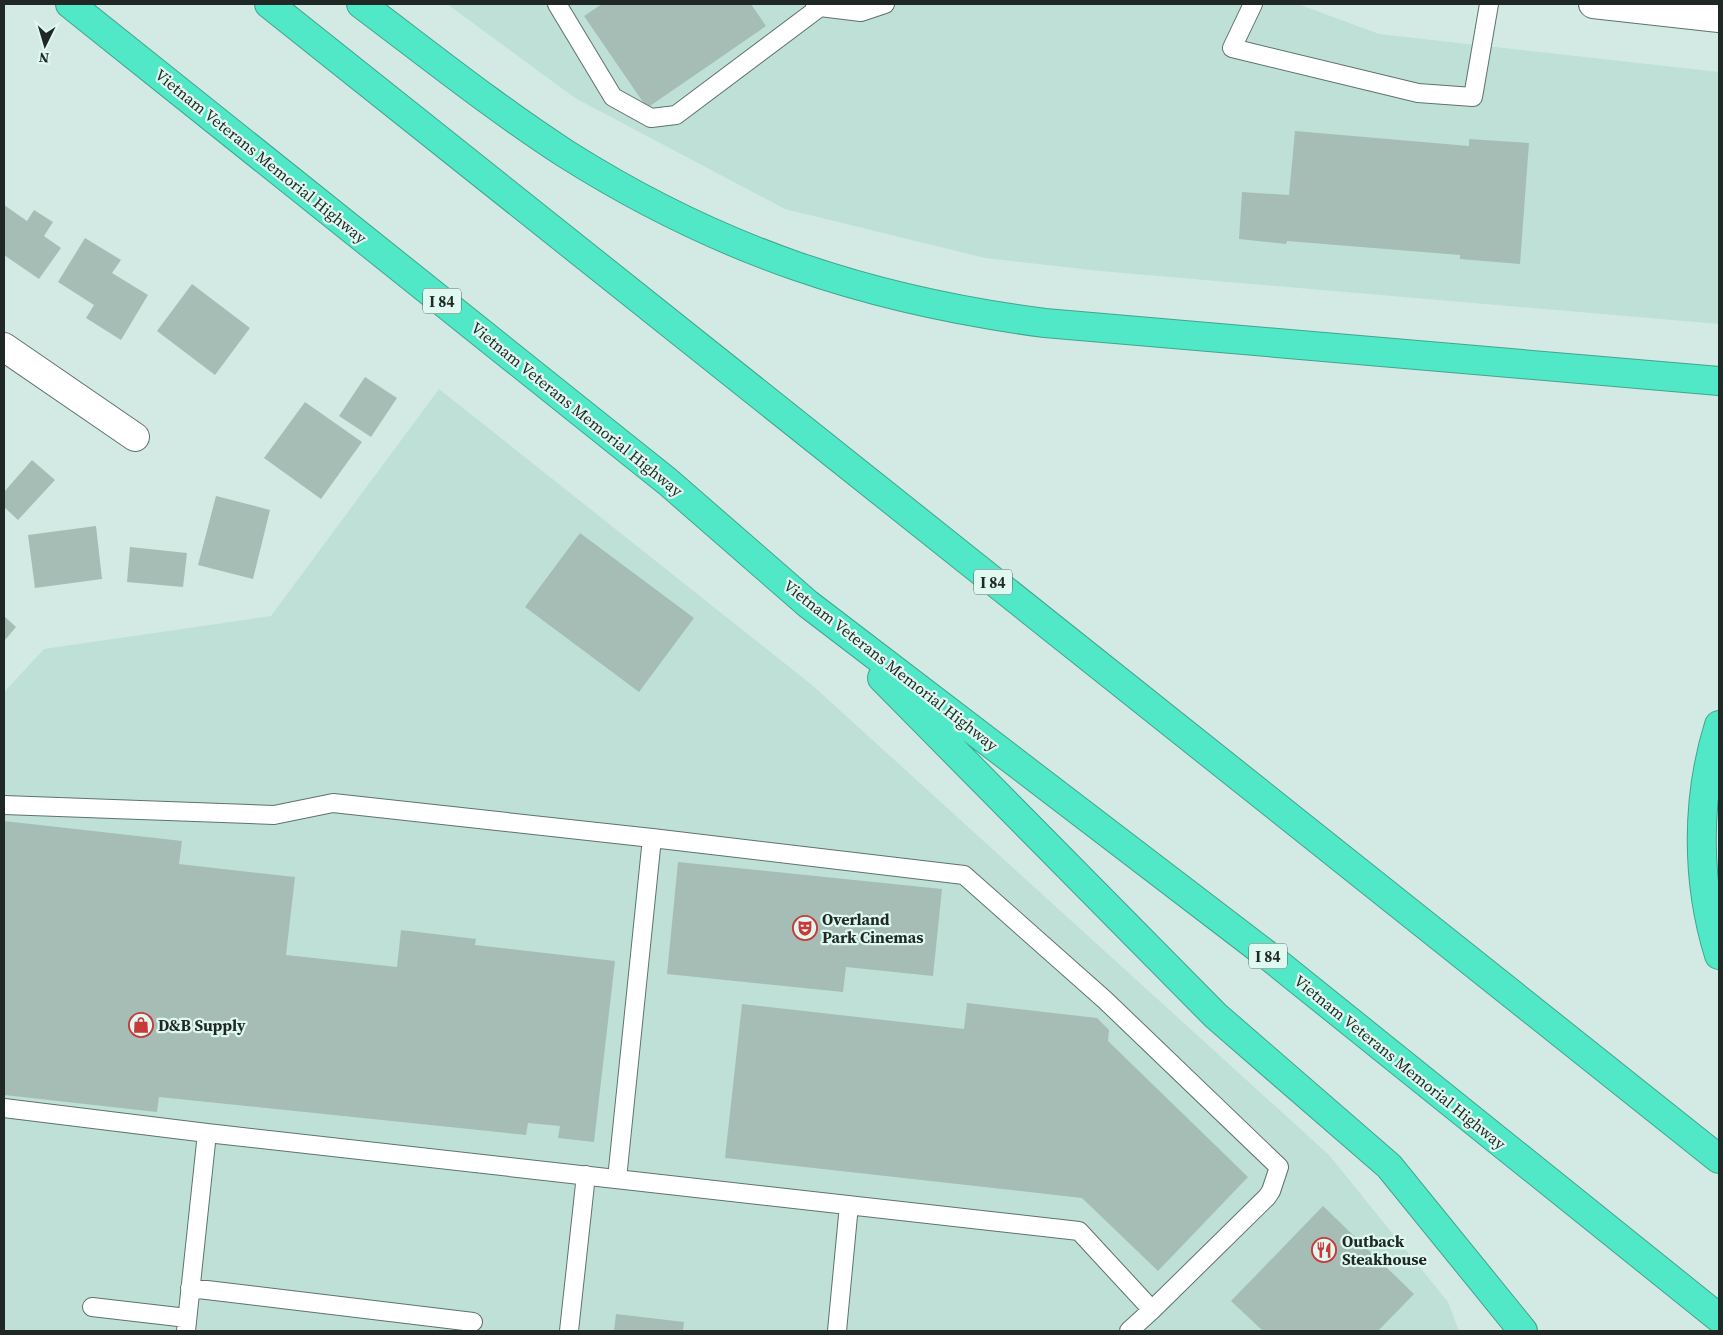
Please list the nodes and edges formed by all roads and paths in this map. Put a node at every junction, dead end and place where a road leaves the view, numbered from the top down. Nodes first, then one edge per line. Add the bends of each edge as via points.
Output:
1 (70, 4) edge
2 (269, 4) edge
3 (361, 4) edge
4 (557, 4) edge
5 (885, 4) edge
6 (1253, 4) edge
7 (1489, 4) edge
8 (1593, 4) edge
9 (818, 6) edge
10 (1719, 18) edge
11 (7, 357) edge
12 (1719, 381) edge
13 (135, 438) dead end
14 (808, 604) junction
15 (1719, 725) edge
16 (4, 806) edge
17 (652, 838) junction
18 (1719, 955) edge
19 (4, 1108) edge
20 (207, 1133) junction
21 (1719, 1159) edge
22 (586, 1175) junction
23 (617, 1179) junction
24 (850, 1205) junction
25 (190, 1288) junction
26 (92, 1307) dead end
27 (1152, 1310) junction
28 (1719, 1318) edge
29 (473, 1322) dead end
30 (186, 1325) edge
31 (569, 1331) edge
32 (837, 1331) edge
33 (1130, 1331) edge
34 (1523, 1331) edge

1 - 14 highway, Vietnam Veterans Memorial Highway / I 84 via 668,482
2 - 21 highway, I 84
3 - 12 highway via 526,126 630,192 757,252 864,289 944,308 1045,323
4 - 9 lane via 613,97 651,118 676,115
5 - 9 lane via 861,12
6 - 7 lane via 1232,48 1418,92 1473,97
8 - 10 street
11 - 13 street
14 - 28 highway, Vietnam Veterans Memorial Highway / I 84 via 1266,954
14 - 34 highway via 1216,1016 1390,1166
15 - 18 highway via 1711,755 1702,821 1703,873
16 - 17 lane via 274,815 333,803
17 - 23 lane
17 - 27 lane via 964,875 1105,1000 1279,1167 1267,1197
19 - 20 lane
20 - 22 lane
20 - 25 lane
22 - 23 lane
22 - 31 lane
23 - 24 lane
24 - 27 lane via 1079,1231
24 - 32 lane
25 - 29 lane
25 - 30 lane
26 - 30 lane
27 - 33 lane

